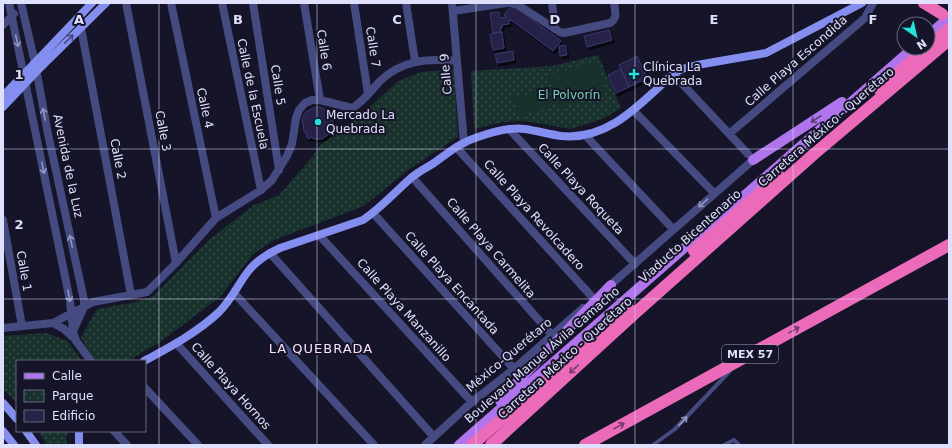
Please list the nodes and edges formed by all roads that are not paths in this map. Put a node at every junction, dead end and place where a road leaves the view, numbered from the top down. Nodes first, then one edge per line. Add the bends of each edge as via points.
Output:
1 (9, 3) edge
2 (92, 3) edge
3 (106, 3) edge
4 (126, 3) edge
5 (171, 3) edge
6 (222, 3) edge
7 (253, 3) edge
8 (304, 3) edge
9 (354, 3) edge
10 (406, 3) edge
11 (504, 3) edge
12 (511, 3) edge
13 (552, 3) edge
14 (614, 3) edge
15 (862, 3) edge
16 (873, 3) edge
17 (924, 3) edge
18 (22, 4) edge
19 (453, 7) edge
20 (12, 16) junction
21 (945, 16) edge
22 (3, 25) edge
23 (936, 27) edge
24 (81, 28) junction
25 (555, 29) junction
26 (949, 29) edge
27 (936, 40) edge
28 (949, 40) edge
29 (949, 51) edge
30 (904, 56) edge
31 (917, 56) edge
32 (457, 61) junction
33 (415, 62) junction
34 (35, 63) junction
35 (36, 71) junction
36 (673, 74) junction
37 (25, 78) junction
38 (902, 81) junction
39 (873, 83) junction
40 (368, 94) junction
41 (3, 96) edge
42 (320, 100) junction
43 (3, 107) edge
44 (633, 110) junction
45 (509, 129) junction
46 (729, 134) junction
47 (585, 135) junction
48 (464, 143) junction
49 (456, 147) junction
50 (751, 157) junction
51 (279, 170) junction
52 (412, 177) junction
53 (261, 190) junction
54 (714, 193) junction
55 (373, 213) junction
56 (216, 218) junction
57 (3, 220) edge
58 (673, 230) junction
59 (319, 234) junction
60 (949, 245) edge
61 (270, 253) junction
62 (949, 253) edge
63 (176, 263) junction
64 (915, 263) junction
65 (635, 264) junction
66 (611, 285) junction
67 (234, 294) junction
68 (131, 295) junction
69 (594, 299) junction
70 (84, 307) junction
71 (71, 314) junction
72 (53, 323) junction
73 (22, 326) junction
74 (3, 328) edge
75 (73, 331) junction
76 (552, 335) junction
77 (76, 341) junction
78 (176, 343) junction
79 (741, 359) junction
80 (90, 360) edge
81 (146, 360) edge
82 (514, 369) junction
83 (552, 388) junction
84 (146, 389) edge
85 (472, 402) junction
86 (3, 403) edge
87 (16, 418) edge
88 (476, 430) junction
89 (3, 432) edge
90 (27, 432) edge
91 (79, 432) edge
92 (115, 432) edge
93 (434, 437) junction
94 (14, 445) edge
95 (36, 445) edge
96 (79, 445) edge
97 (127, 445) edge
98 (198, 445) edge
99 (268, 445) edge
100 (374, 445) edge
101 (425, 445) edge
102 (459, 445) edge
103 (466, 445) edge
104 (472, 445) edge
105 (491, 445) edge
106 (584, 445) edge
107 (653, 445) edge
108 (724, 445) edge
109 (739, 445) edge

1 - 20 street, Avenida de la Luz
2 - 34 street
3 - 24 street
4 - 63 street, Calle 3
5 - 56 street, Calle 4
6 - 53 street, Calle de la Escuela
7 - 51 street, Calle 5
8 - 42 street, Calle 6
9 - 40 street, Calle 7
10 - 33 street
11 - 19 street
12 - 25 street
13 - 25 street
14 - 25 street via 616,17 610,23 564,33
15 - 36 street via 766,53 697,65
16 - 46 street, Calle Playa Escondida via 865,18
17 - 21 highway
18 - 20 street
18 - 34 street, Avenida de la Luz
19 - 32 street, Calle 9
20 - 22 street
20 -> 37 street, Avenida de la Luz
21 - 23 main road
35 -> 24 street
24 - 68 street, Calle 2
26 - 27 highway, Viaducto Bicentenario
28 - 38 highway, Carretera México - Querétaro
29 - 38 highway
30 - 39 main road, Boulevard Manuel Ávila Camacho
31 - 104 highway, Viaducto Bicentenario, bridge
32 - 33 street via 439,59
32 - 48 street, Calle 9
33 - 40 street via 385,77
34 - 35 street, Avenida de la Luz
34 - 37 street
35 - 37 street
70 -> 35 street, Avenida de la Luz
36 - 44 street
36 - 46 street
37 - 41 street
37 - 43 street
37 -> 71 street, Avenida de la Luz
38 -> 83 highway, Carretera México - Querétaro via 814,154
39 -> 50 main road
39 - 88 main road, Boulevard Manuel Ávila Camacho
40 - 42 street via 352,108
42 - 51 street via 312,100 299,110 292,144
44 - 47 street via 613,125
44 - 54 street
45 - 47 street via 524,129 561,136
45 - 48 street
45 - 65 street, Calle Playa Roqueta
46 - 50 street
47 - 58 street
48 - 49 street
49 - 52 street
49 - 69 street, Calle Playa Revolcadero
50 - 54 street, México-Querétaro
51 - 53 street
52 - 55 street
52 - 76 street, Calle Playa Carmelita
53 - 56 street
54 -> 58 street, México-Querétaro
55 - 59 street via 357,222
55 - 82 street, Calle Playa Encantada
56 - 63 street
57 - 73 street, Calle 1
58 - 65 street, México-Querétaro
59 - 61 street
59 - 85 street, Calle Playa Manzanillo
60 - 64 highway, MEX 57
61 - 67 street via 249,270
61 - 93 street
62 - 64 highway
63 - 68 street via 147,292
79 -> 64 highway, MEX 57
65 - 66 street, México-Querétaro
66 - 69 street, México-Querétaro
66 - 88 main road via 517,382
67 - 78 street via 213,317
67 - 100 street
68 - 70 street via 100,300
69 - 76 street, México-Querétaro
70 - 71 street
70 - 75 street
71 - 72 street
71 - 75 street, Avenida de la Luz
72 - 73 street
72 - 77 street via 64,329
73 - 74 street
75 - 77 street, Avenida de la Luz
76 - 82 street, México-Querétaro
77 - 80 street, Avenida de la Luz
78 - 81 street
78 - 99 street, Calle Playa Hornos
106 -> 79 highway, MEX 57
107 -> 79 lane via 675,429
82 - 85 street, México-Querétaro
83 - 103 highway
83 - 105 highway, Carretera México - Querétaro
84 - 98 street
85 - 93 street, México-Querétaro
86 - 87 street
88 - 102 main road, Boulevard Manuel Ávila Camacho
89 - 94 street
90 - 95 street
91 - 96 street
92 - 97 street
93 - 101 street, México-Querétaro
108 - 109 lane via 734,440

